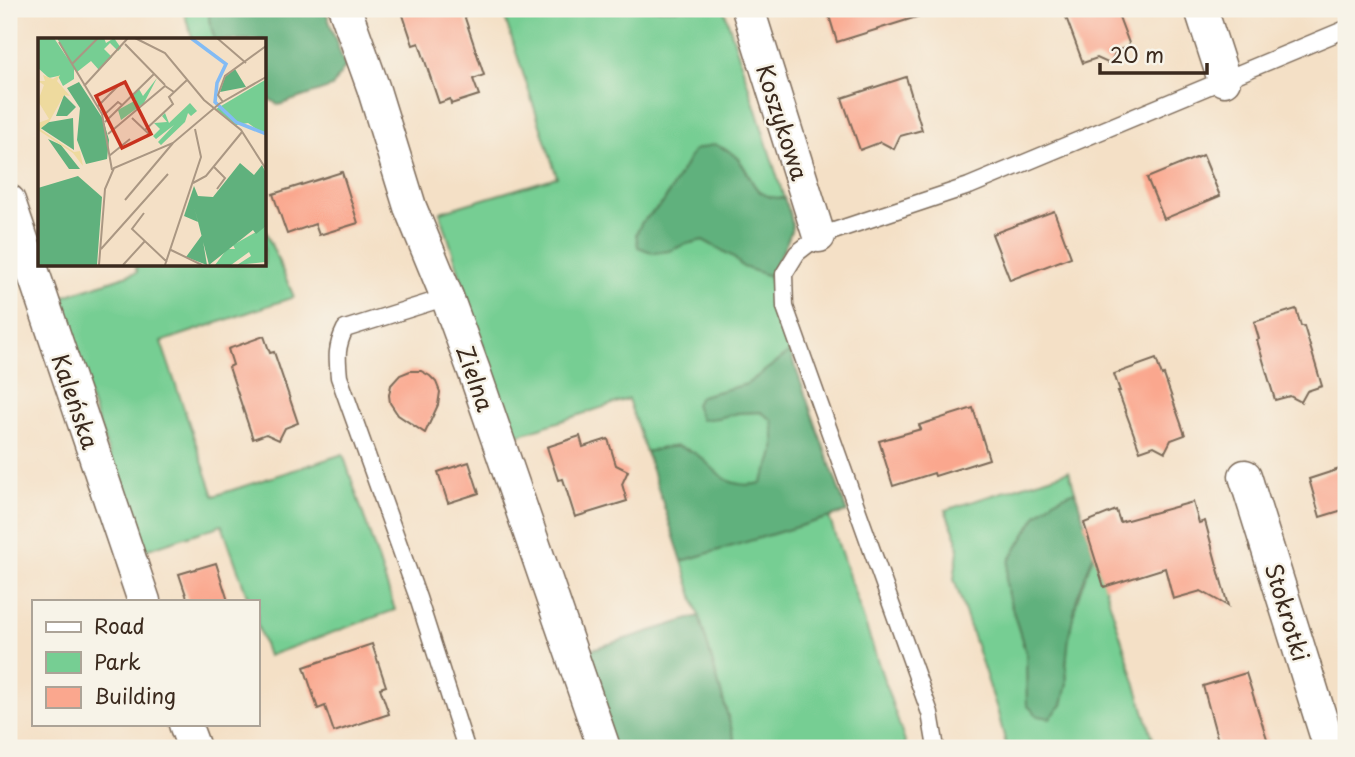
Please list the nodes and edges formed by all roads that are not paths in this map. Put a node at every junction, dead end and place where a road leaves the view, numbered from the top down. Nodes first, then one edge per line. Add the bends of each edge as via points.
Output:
1 (345, 9) edge
2 (748, 9) edge
3 (1201, 9) edge
4 (1346, 29) edge
5 (1224, 80) junction
6 (9, 201) edge
7 (819, 236) junction
8 (447, 296) junction
9 (1245, 476) dead end
10 (144, 600) edge
11 (186, 726) edge
12 (194, 748) edge
13 (466, 748) edge
14 (604, 748) edge
15 (936, 748) edge
16 (1329, 748) edge

1 - 8 street, Zielna via 410,207
2 - 7 street, Koszykowa
3 - 5 street
4 - 5 lane
5 - 7 lane via 969,186
6 - 10 street, Kaleńska
7 - 15 lane via 797,253 784,274 785,307 930,713
8 - 13 lane via 345,329 337,357 339,377
8 - 14 street, Zielna
9 - 16 street, Stokrotki
11 - 12 street

